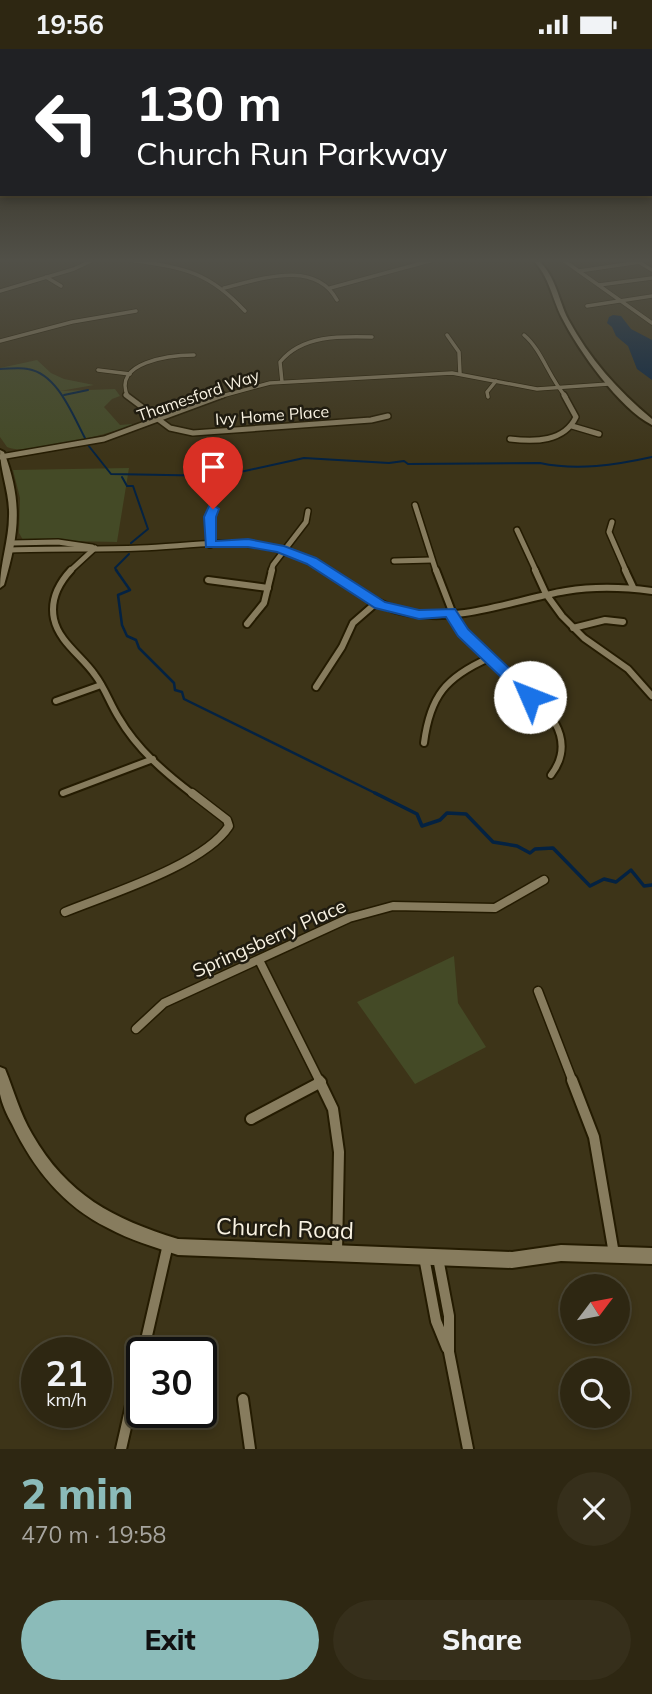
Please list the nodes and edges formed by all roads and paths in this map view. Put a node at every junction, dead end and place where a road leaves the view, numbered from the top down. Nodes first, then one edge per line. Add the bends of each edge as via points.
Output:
1 (59, 325) edge
2 (570, 325) edge
3 (447, 335) dead end
4 (524, 335) dead end
5 (372, 337) dead end
6 (1, 340) edge
7 (194, 355) dead end
8 (98, 370) dead end
9 (130, 374) junction
10 (460, 374) junction
11 (496, 381) junction
12 (282, 382) junction
13 (609, 384) junction
14 (558, 389) junction
15 (216, 390) dead end
16 (225, 396) junction
17 (488, 397) dead end
18 (388, 416) dead end
19 (159, 421) junction
20 (652, 423) edge
21 (572, 426) junction
22 (599, 434) dead end
23 (510, 439) dead end
24 (1, 458) edge
25 (415, 505) dead end
26 (213, 509) dead end
27 (308, 511) dead end
28 (612, 522) dead end
29 (517, 530) dead end
30 (210, 545) junction
31 (11, 547) junction
32 (96, 548) junction
33 (285, 550) junction
34 (432, 559) junction
35 (394, 561) dead end
36 (208, 580) dead end
37 (0, 585) edge
38 (633, 587) junction
39 (268, 588) junction
40 (652, 591) edge
41 (546, 594) junction
42 (376, 603) junction
43 (450, 613) junction
44 (623, 622) dead end
45 (247, 624) dead end
46 (573, 628) junction
47 (489, 658) junction
48 (101, 685) junction
49 (316, 687) dead end
50 (652, 696) edge
51 (56, 701) dead end
52 (424, 743) dead end
53 (153, 759) junction
54 (551, 775) dead end
55 (63, 793) dead end
56 (544, 880) dead end
57 (65, 912) dead end
58 (259, 960) junction
59 (538, 992) dead end
60 (136, 1029) dead end
61 (0, 1074) edge
62 (321, 1081) junction
63 (251, 1119) dead end
64 (167, 1244) junction
65 (337, 1253) junction
66 (614, 1255) junction
67 (652, 1256) edge
68 (431, 1257) junction
69 (146, 1337) edge
70 (243, 1399) dead end
71 (126, 1427) edge
72 (121, 1449) edge
73 (250, 1449) edge
74 (468, 1449) edge

1 - 6 street
2 - 13 main road
3 - 10 street via 461,359
4 - 14 street via 533,342
5 - 12 street via 318,341 292,349 280,362
7 - 9 street via 161,358
8 - 9 street
9 - 19 street, Ivy Home Place via 124,385 126,396
10 - 11 street, Thamesford Way
10 - 12 street, Thamesford Way
11 - 14 street, Thamesford Way
11 - 17 street via 486,392
12 - 16 street, Thamesford Way
13 - 14 street, Thamesford Way
13 - 20 main road
14 - 21 street via 576,414
15 - 16 street
16 - 19 street, Thamesford Way
18 - 19 street, Ivy Home Place via 199,433
19 - 24 street, Thamesford Way via 111,437
21 - 22 street
21 - 23 street via 545,439
24 - 31 main road via 14,499
25 - 34 street
26 - 30 street
27 - 33 street via 306,522
28 - 38 street via 609,532
29 - 41 street
30 - 32 street
30 - 33 street via 248,543
31 - 32 street
31 - 37 main road
32 - 48 street via 62,580 53,613 58,631
33 - 39 street via 273,565
33 - 42 street via 311,561
34 - 35 street
34 - 43 street
36 - 39 street
38 - 40 street
38 - 41 street via 592,585
39 - 45 street via 264,603
41 - 43 street
41 - 46 street
42 - 43 street via 419,614
42 - 49 street via 353,623
43 - 47 street
44 - 46 street via 605,619
46 - 50 street via 620,662
47 - 52 street via 456,675 438,693 429,710
47 - 54 street via 560,729 561,762
48 - 51 street
48 - 53 street via 121,724
53 - 55 street
53 - 57 street via 192,797 227,820 229,832 193,858
56 - 58 street, Springsberry Place via 495,908 393,906 349,918
58 - 60 street, Springsberry Place via 164,1003
58 - 62 street
59 - 66 street via 593,1137
61 - 64 main road, Church Road via 31,1148 66,1193 109,1222
62 - 63 street
62 - 65 street via 333,1109 340,1152
64 - 65 main road, Church Road
64 - 69 street
65 - 68 main road, Church Road
66 - 67 main road, Church Road
66 - 68 main road, Church Road
68 - 74 street via 436,1321 449,1352
70 - 73 street
71 - 72 street

